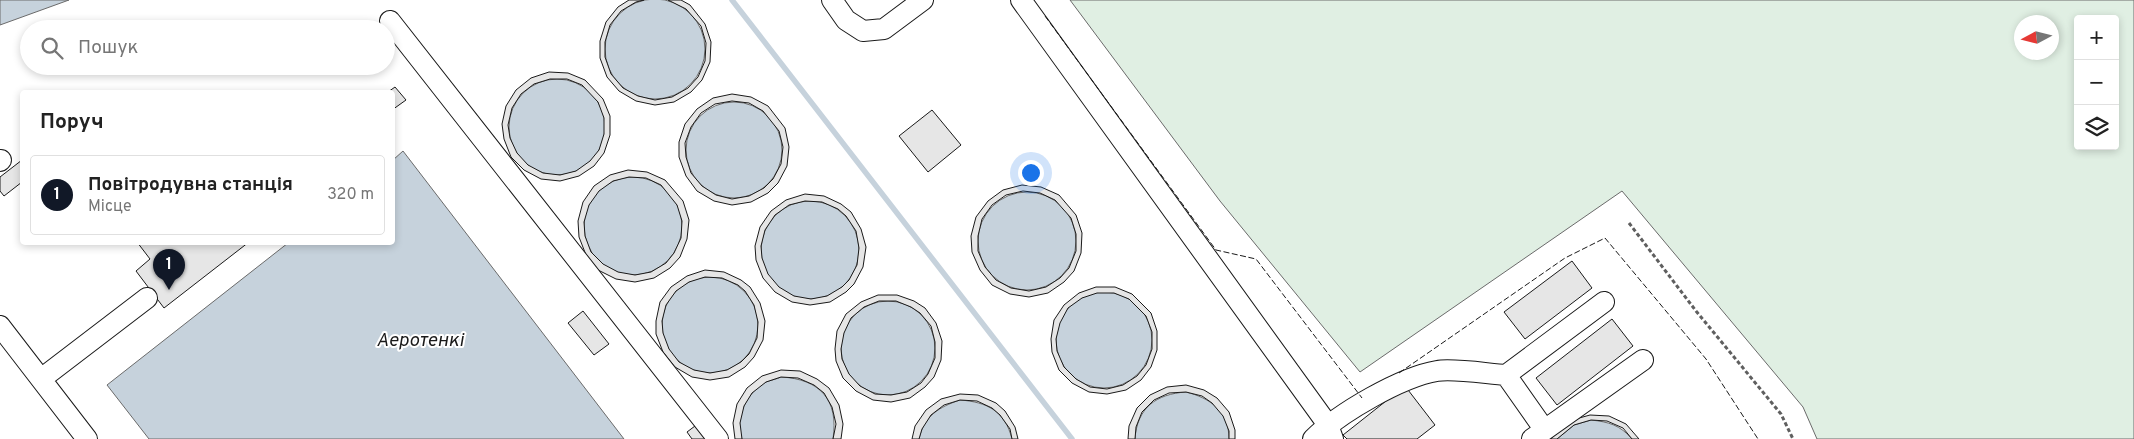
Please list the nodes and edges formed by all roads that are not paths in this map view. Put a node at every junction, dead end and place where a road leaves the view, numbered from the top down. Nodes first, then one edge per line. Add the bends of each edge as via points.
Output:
1 (832, 0) edge
2 (923, 0) edge
3 (1022, 0) edge
4 (395, 27) edge
5 (147, 298) dead end
6 (1604, 302) dead end
7 (0, 326) edge
8 (1643, 360) dead end
9 (1506, 375) junction
10 (41, 379) junction
11 (1330, 432) edge
12 (1538, 434) edge
13 (87, 439) edge
14 (718, 439) edge
15 (1313, 439) edge

1 - 2 lane via 846,20 863,31 884,29
3 - 11 lane
4 - 14 lane
5 - 10 lane
6 - 9 lane
7 - 10 lane
8 - 12 lane
9 - 11 lane via 1438,371 1400,382
9 - 12 lane
10 - 13 lane
11 - 15 lane

